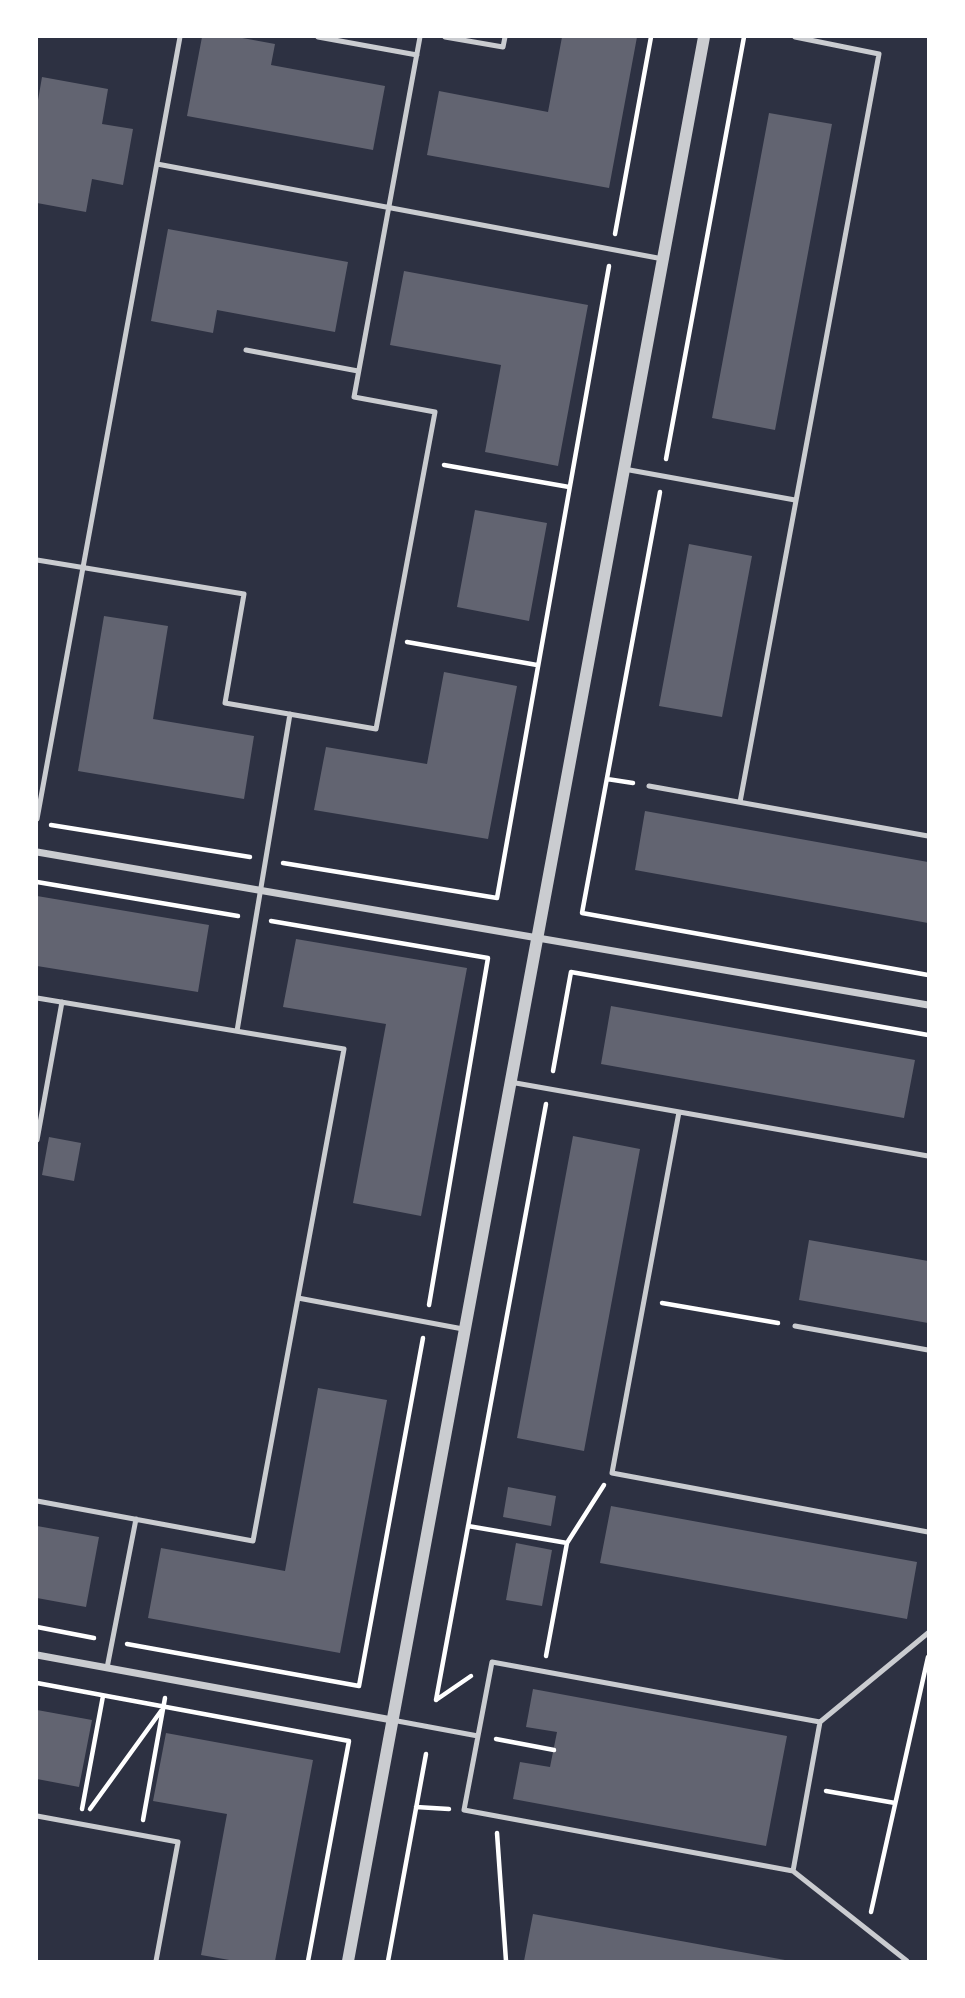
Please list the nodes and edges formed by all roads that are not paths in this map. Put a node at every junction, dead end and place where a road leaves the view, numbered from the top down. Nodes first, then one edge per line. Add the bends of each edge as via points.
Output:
1 (180, 37) edge
2 (318, 37) edge
3 (420, 37) edge
4 (445, 37) edge
5 (505, 37) edge
6 (704, 37) edge
7 (795, 37) edge
8 (417, 55) junction
9 (157, 164) junction
10 (388, 208) junction
11 (663, 259) junction
12 (246, 350) dead end
13 (358, 371) junction
14 (624, 469) junction
15 (796, 500) junction
16 (37, 560) edge
17 (83, 567) junction
18 (290, 714) junction
19 (649, 786) road end
20 (740, 802) junction
21 (37, 819) edge
22 (928, 836) edge
23 (37, 852) edge
24 (261, 890) junction
25 (537, 936) junction
26 (37, 998) edge
27 (62, 1002) junction
28 (928, 1005) edge
29 (237, 1031) junction
30 (510, 1082) junction
31 (679, 1112) junction
32 (37, 1140) edge
33 (928, 1156) edge
34 (298, 1298) junction
35 (795, 1326) road end
36 (465, 1329) junction
37 (928, 1350) edge
38 (37, 1501) edge
39 (136, 1519) junction
40 (928, 1532) edge
41 (928, 1633) edge
42 (37, 1655) edge
43 (107, 1668) junction
44 (392, 1720) junction
45 (820, 1722) junction
46 (478, 1736) junction
47 (37, 1816) edge
48 (793, 1871) junction
49 (156, 1961) edge
50 (348, 1961) edge
51 (907, 1961) edge

1 - 9 lane
2 - 8 lane
3 - 8 lane
4 - 5 lane via 503,47
6 - 11 street
7 - 15 lane via 879,54
8 - 10 lane
9 - 10 lane
9 - 17 lane
10 - 11 lane
10 - 13 lane
11 - 14 street
12 - 13 lane
13 - 18 lane via 354,397 435,412 376,729
14 - 15 lane
14 - 25 street
15 - 20 lane
16 - 17 lane
17 - 18 lane via 244,594 225,703
17 - 21 lane
18 - 24 lane
19 - 20 lane
20 - 22 lane
23 - 24 street
24 - 25 street
24 - 29 lane
25 - 28 street
25 - 30 street
26 - 27 lane
27 - 29 lane
27 - 32 lane
29 - 34 lane via 344,1049
30 - 31 lane
30 - 36 street
31 - 33 lane
31 - 40 lane via 612,1473
34 - 36 lane
34 - 39 lane via 253,1541
35 - 37 lane
36 - 44 street
38 - 39 lane
39 - 43 lane
41 - 45 lane
42 - 43 street
43 - 44 street
44 - 46 lane
44 - 50 street
45 - 46 lane via 492,1662
45 - 48 lane
46 - 48 lane via 464,1810
47 - 49 lane via 178,1842
48 - 51 lane

